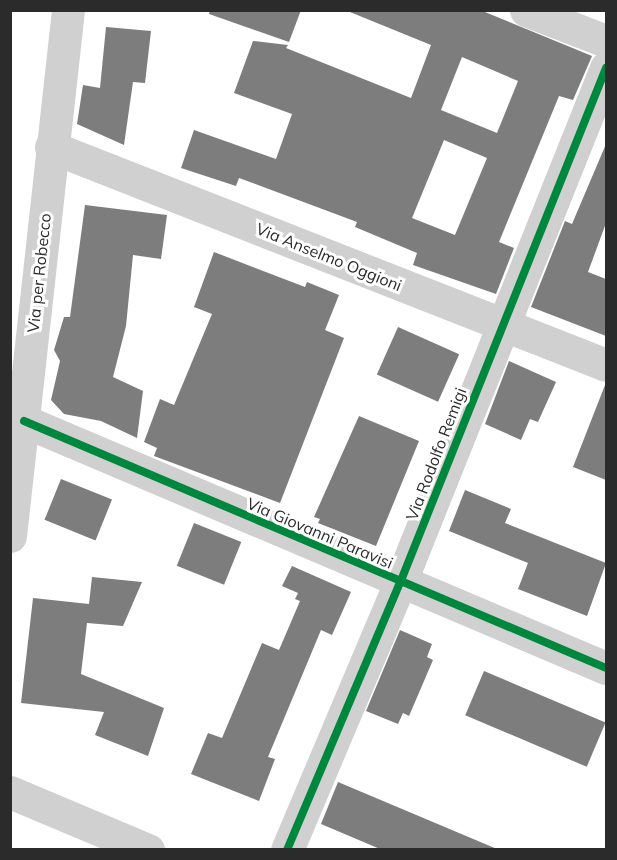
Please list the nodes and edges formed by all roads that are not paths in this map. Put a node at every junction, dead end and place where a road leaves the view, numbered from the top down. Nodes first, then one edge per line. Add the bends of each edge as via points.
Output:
1 (68, 10) edge
2 (526, 10) edge
3 (606, 41) edge
4 (606, 68) edge
5 (51, 147) junction
6 (501, 326) junction
7 (606, 365) edge
8 (24, 421) junction
9 (10, 536) edge
10 (400, 583) junction
11 (606, 668) edge
12 (10, 792) edge
13 (148, 849) edge
14 (287, 849) edge

1 - 5 street, Via per Robecco
2 - 3 street
4 - 6 street, Via Rodolfo Remigi
5 - 6 street, Via Anselmo Oggioni
5 - 8 street, Via per Robecco
6 - 7 street, Via Anselmo Oggioni
6 - 10 street, Via Rodolfo Remigi
8 - 9 street, Via per Robecco
8 - 10 street, Via Giovanni Paravisi
10 - 11 street, Via Giovanni Paravisi
10 - 14 street, Via Rodolfo Remigi
12 - 13 street

